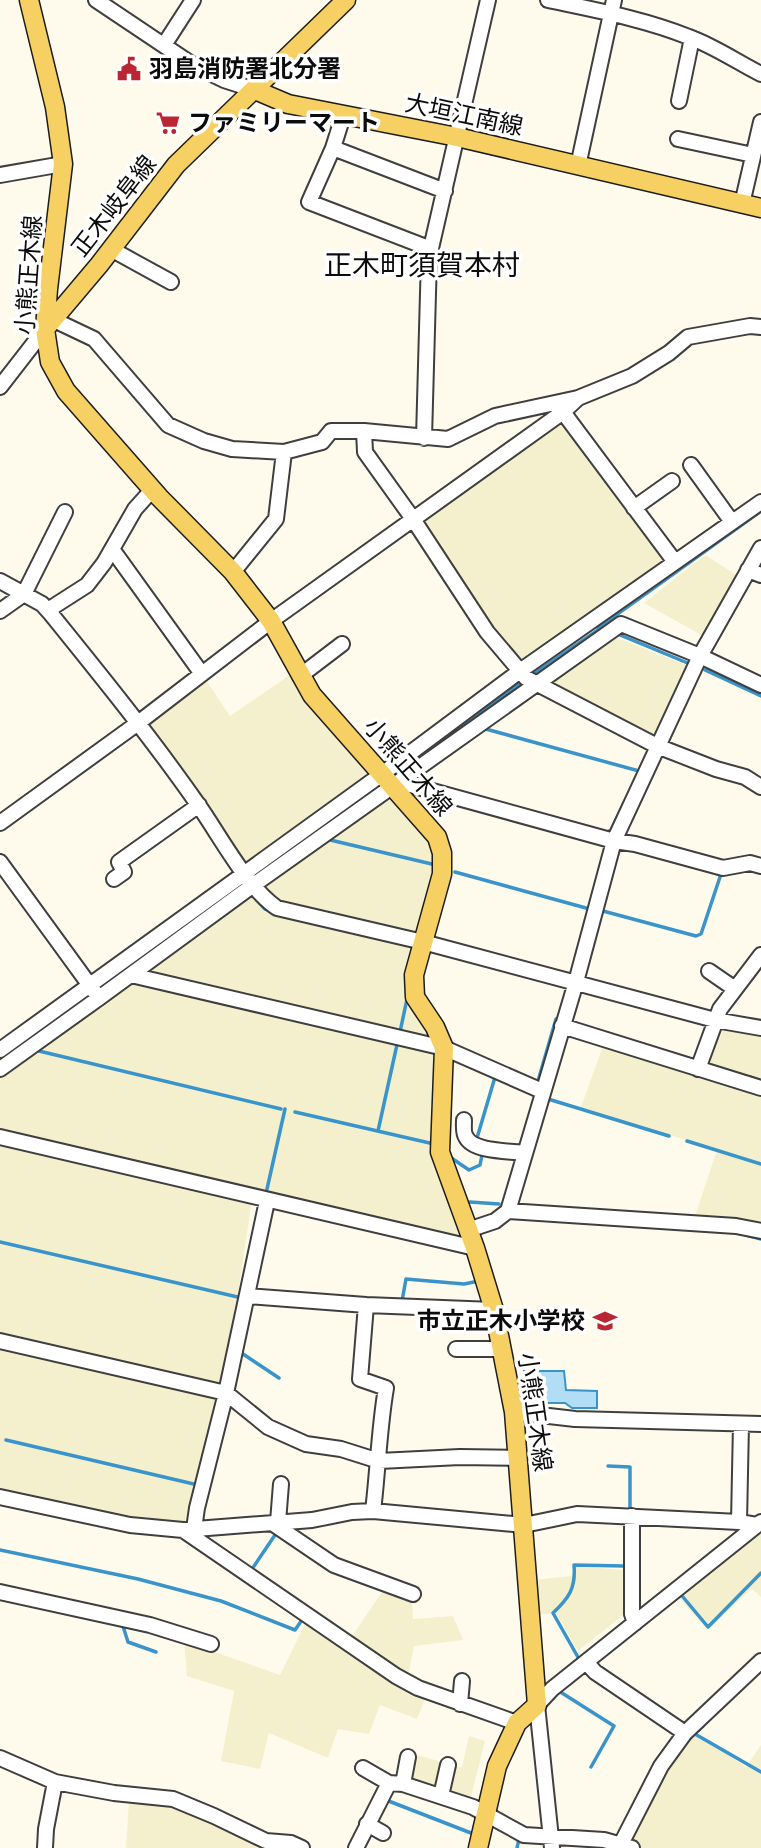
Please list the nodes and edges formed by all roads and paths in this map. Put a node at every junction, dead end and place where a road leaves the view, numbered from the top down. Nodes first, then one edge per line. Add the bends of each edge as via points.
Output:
1 (29, 0) edge
2 (96, 0) edge
3 (193, 0) edge
4 (346, 0) edge
5 (488, 0) edge
6 (548, 0) edge
7 (613, 7) edge
8 (692, 38) junction
9 (163, 45) junction
10 (761, 74) edge
11 (255, 90) junction
12 (679, 101) dead end
13 (343, 116) junction
14 (761, 122) edge
15 (457, 137) junction
16 (678, 139) dead end
17 (333, 148) junction
18 (753, 155) junction
19 (63, 164) junction
20 (578, 166) junction
21 (0, 175) edge
22 (445, 191) junction
23 (742, 204) junction
24 (761, 208) edge
25 (111, 249) junction
26 (431, 249) junction
27 (171, 282) dead end
28 (50, 325) junction
29 (761, 327) edge
30 (0, 387) edge
31 (578, 398) junction
32 (563, 412) junction
33 (364, 431) junction
34 (424, 438) junction
35 (284, 452) junction
36 (691, 465) dead end
37 (672, 481) dead end
38 (153, 489) junction
39 (761, 502) edge
40 (634, 508) junction
41 (65, 512) dead end
42 (413, 519) junction
43 (732, 522) junction
44 (761, 548) edge
45 (112, 549) junction
46 (675, 562) junction
47 (233, 572) junction
48 (754, 573) edge
49 (0, 581) edge
50 (24, 594) junction
51 (48, 610) junction
52 (0, 611) edge
53 (271, 621) junction
54 (342, 644) dead end
55 (700, 656) junction
56 (520, 671) junction
57 (202, 674) junction
58 (300, 676) junction
59 (535, 683) junction
60 (761, 685) edge
61 (138, 723) junction
62 (657, 747) junction
63 (388, 780) junction
64 (761, 787) edge
65 (199, 805) junction
66 (0, 823) edge
67 (614, 841) junction
68 (0, 862) edge
69 (761, 866) edge
70 (114, 879) dead end
71 (249, 880) junction
72 (423, 943) junction
73 (759, 961) edge
74 (709, 971) dead end
75 (131, 975) junction
76 (576, 982) junction
77 (89, 985) junction
78 (735, 989) junction
79 (99, 998) junction
80 (715, 1020) junction
81 (562, 1026) junction
82 (761, 1028) edge
83 (443, 1048) junction
84 (0, 1050) edge
85 (0, 1069) edge
86 (698, 1069) junction
87 (761, 1088) edge
88 (542, 1091) junction
89 (464, 1120) dead end
90 (0, 1137) edge
91 (525, 1153) junction
92 (267, 1200) junction
93 (508, 1211) junction
94 (468, 1230) junction
95 (761, 1231) edge
96 (475, 1248) junction
97 (247, 1296) junction
98 (366, 1305) junction
99 (494, 1310) junction
100 (0, 1341) edge
101 (456, 1349) dead end
102 (502, 1349) junction
103 (226, 1393) junction
104 (514, 1412) junction
105 (740, 1424) junction
106 (761, 1424) edge
107 (518, 1458) junction
108 (379, 1461) junction
109 (281, 1484) dead end
110 (0, 1497) edge
111 (373, 1511) junction
112 (632, 1516) junction
113 (275, 1522) junction
114 (739, 1522) junction
115 (759, 1523) edge
116 (524, 1525) junction
117 (188, 1530) junction
118 (0, 1592) edge
119 (414, 1594) dead end
120 (635, 1623) junction
121 (211, 1644) dead end
122 (586, 1662) junction
123 (760, 1663) edge
124 (462, 1681) dead end
125 (460, 1704) junction
126 (537, 1704) junction
127 (517, 1724) junction
128 (685, 1733) junction
129 (408, 1757) dead end
130 (1, 1762) edge
131 (448, 1765) dead end
132 (363, 1768) dead end
133 (55, 1782) junction
134 (396, 1783) junction
135 (441, 1796) junction
136 (485, 1815) junction
137 (367, 1824) junction
138 (383, 1833) dead end
139 (551, 1843) edge
140 (603, 1844) edge
141 (272, 1845) edge
142 (627, 1846) edge
143 (46, 1848) edge
144 (302, 1848) edge
145 (356, 1848) edge
146 (478, 1848) edge

1 - 19 main road, 小熊正木線 via 55,107
2 - 9 street, 大垣江南線
3 - 9 street
4 - 11 main road, 正木岐阜線
5 - 15 street
6 - 7 street
7 - 8 street
7 - 20 street
8 - 10 street
8 - 12 street
9 - 11 street, 大垣江南線 via 193,65
11 - 13 main road, 大垣江南線 via 288,104
11 - 25 main road, 正木岐阜線 via 176,164
13 - 15 main road, 大垣江南線
13 - 17 street
14 - 18 street
15 - 20 main road, 大垣江南線
15 - 22 street
16 - 18 street
17 - 22 street
17 - 26 street via 309,202
18 - 23 street
19 - 21 street
19 - 28 main road, 小熊正木線
20 - 23 main road, 大垣江南線
22 - 26 street
23 - 24 main road, 大垣江南線
25 - 27 street
25 - 28 main road, 正木岐阜線
26 - 34 street
28 - 30 street
28 - 35 street via 94,340 168,425 232,449
28 - 38 main road, 小熊正木線 via 50,362 66,391
29 - 31 street via 688,337 632,376
31 - 32 street
31 - 34 street via 495,416 448,439
32 - 40 street
32 - 42 street
33 - 34 street
33 - 35 street via 331,431 322,442
33 - 42 street via 365,452
35 - 47 street via 276,519
36 - 43 street
37 - 40 street
38 - 45 street via 135,509
38 - 47 main road, 小熊正木線
39 - 43 street
40 - 46 street
41 - 50 street
42 - 53 street
42 - 56 street via 487,632
43 - 46 street
44 - 48 street
45 - 51 street via 87,584
45 - 57 street
46 - 56 street
47 - 53 main road, 小熊正木線
48 - 55 street
49 - 50 street
50 - 51 street
50 - 52 street
51 - 61 street
53 - 57 street
53 - 58 main road, 小熊正木線
54 - 58 street
55 - 59 street via 621,624
55 - 60 street
55 - 62 street
56 - 59 street
56 - 63 street
57 - 61 street
58 - 63 main road, 小熊正木線
59 - 62 street
59 - 63 street
61 - 65 street
61 - 66 street
62 - 64 street via 745,777
62 - 67 street
63 - 67 street
63 - 71 street
63 - 72 main road, 小熊正木線 via 437,837 442,853 442,874
65 - 70 street via 119,862 124,872
65 - 71 street
67 - 69 street via 723,868 750,863
67 - 76 street
68 - 77 street
71 - 72 street via 277,908
71 - 75 street
71 - 77 street
72 - 76 street
72 - 83 main road, 小熊正木線 via 414,975 415,997
73 - 78 street
74 - 78 street
75 - 79 street
75 - 83 street
76 - 80 street
76 - 81 street
77 - 79 street
77 - 84 street
78 - 80 street
79 - 85 street
80 - 82 street
80 - 86 street
81 - 86 street
81 - 88 street
83 - 88 street
83 - 94 main road, 小熊正木線 via 440,1152
86 - 87 street
88 - 91 street
89 - 91 street via 472,1144
90 - 92 street
91 - 93 street
92 - 96 street
92 - 97 street
93 - 94 street
93 - 95 street
94 - 96 main road, 小熊正木線
96 - 99 main road, 小熊正木線
97 - 98 street
97 - 103 street
98 - 99 street
98 - 108 street via 360,1379 386,1388
99 - 102 main road, 小熊正木線
100 - 103 street
101 - 102 street
102 - 104 main road, 小熊正木線
103 - 108 street via 290,1439 341,1448
103 - 117 street
104 - 105 street via 575,1419
104 - 107 main road, 小熊正木線
105 - 106 street
105 - 114 street
107 - 108 street
107 - 116 main road, 小熊正木線
108 - 111 street
109 - 113 street
110 - 117 street via 130,1525
111 - 113 street
111 - 116 street
112 - 114 street
112 - 116 street via 576,1514
112 - 120 street
113 - 117 street
113 - 119 street via 334,1565
114 - 115 street
115 - 120 street
116 - 126 main road, 小熊正木線
117 - 125 street via 396,1676
118 - 121 street via 150,1625
120 - 122 street
122 - 126 street
122 - 128 street
123 - 128 street
124 - 125 street
125 - 127 street
126 - 127 main road
126 - 139 street
127 - 136 main road via 497,1766
128 - 142 street via 661,1766
129 - 134 street
130 - 133 street
131 - 135 street
132 - 134 street
133 - 141 street via 173,1799
133 - 143 street
134 - 135 street
134 - 137 street
135 - 136 street
136 - 139 street
136 - 146 main road
137 - 138 street
137 - 145 street
139 - 140 street
140 - 142 street
141 - 144 street via 291,1843

